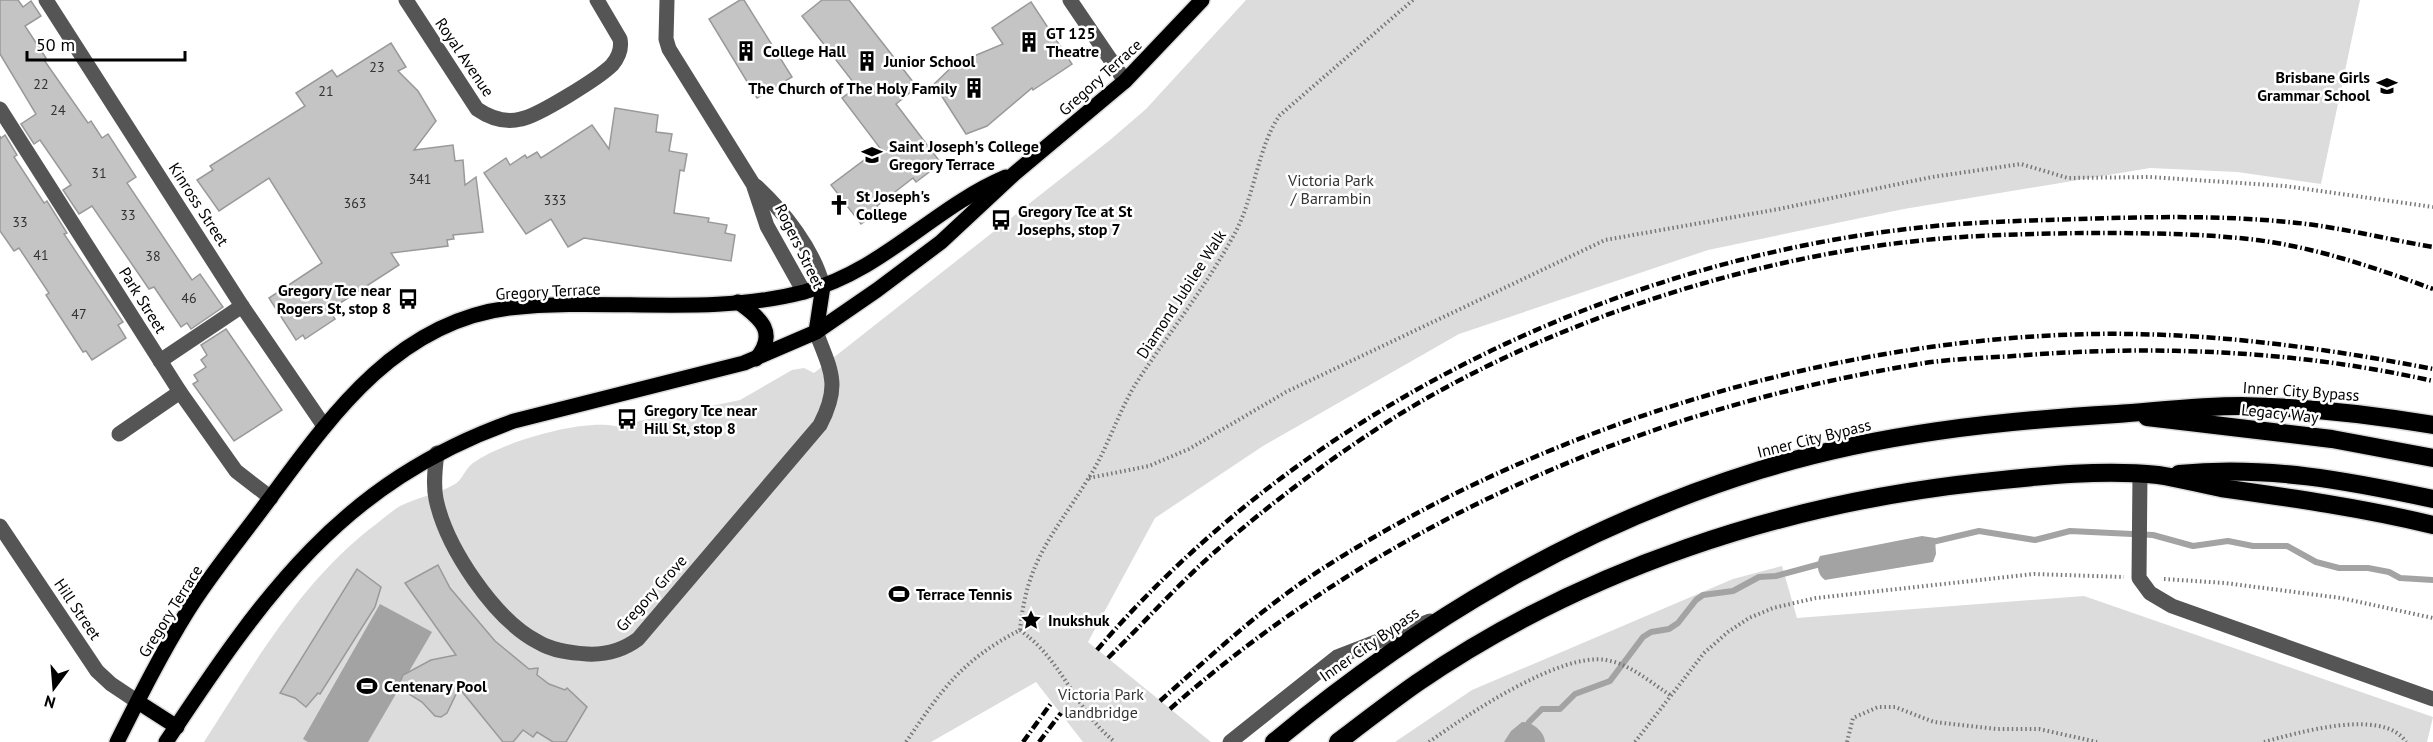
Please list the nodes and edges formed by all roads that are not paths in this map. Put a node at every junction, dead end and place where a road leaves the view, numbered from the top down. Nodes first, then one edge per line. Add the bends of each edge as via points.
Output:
1 (46, 0) edge
2 (406, 0) edge
3 (597, 0) edge
4 (667, 0) edge
5 (1070, 0) edge
6 (1202, 0) edge
7 (1125, 81) junction
8 (0, 109) edge
9 (1014, 174) junction
10 (753, 184) junction
11 (823, 286) junction
12 (804, 292) junction
13 (738, 302) junction
14 (243, 306) junction
15 (816, 332) junction
16 (756, 359) junction
17 (160, 361) junction
18 (180, 392) junction
19 (2122, 414) junction
20 (2433, 425) edge
21 (324, 426) junction
22 (119, 434) dead end
23 (437, 453) junction
24 (2433, 458) edge
25 (2140, 474) junction
26 (2159, 476) junction
27 (271, 498) junction
28 (2433, 499) edge
29 (2433, 525) edge
30 (0, 526) edge
31 (1446, 614) junction
32 (2433, 699) edge
33 (138, 702) junction
34 (177, 727) junction
35 (117, 742) edge
36 (166, 742) edge
37 (1230, 742) edge
38 (1274, 742) edge
39 (1338, 742) edge

1 - 14 street, Kinross Street
2 - 3 street, Royal Avenue via 477,109 494,118 519,120 542,110 611,65 621,45
4 - 10 street, Rogers Street via 669,49
5 - 7 street
6 - 7 main road, Gregory Terrace
7 - 9 main road, Gregory Terrace
8 - 17 street, Park Street
9 - 11 main road, Gregory Terrace via 970,195 881,258
9 - 15 main road, Gregory Terrace via 916,262
10 - 11 street, Rogers Street via 786,218
10 - 12 street, Rogers Street via 767,226
11 - 12 main road, Gregory Terrace
11 - 15 main road, Rogers Street
12 - 13 main road, Gregory Terrace
12 - 15 main road, Rogers Street
13 - 16 main road via 766,330 765,347
13 - 21 main road, Gregory Terrace via 534,306 484,313 437,330 398,354 360,386
14 - 17 street
14 - 21 street, Kinross Street
15 - 16 main road, Gregory Terrace
15 - 23 street, Gregory Grove via 834,378 834,393 820,424 638,639 615,652 593,654 552,649 526,635 499,609 465,563 439,509
16 - 23 main road, Gregory Terrace via 514,421
17 - 18 street, Park Street
18 - 22 street
18 - 27 street, Park Street via 236,471
19 - 20 highway, Inner City Bypass via 2240,406 2341,412
19 - 24 highway, Legacy Way via 2332,439
19 - 31 highway, Inner City Bypass via 1928,432 1762,470 1684,496 1618,524 1503,580
21 - 27 main road, Gregory Terrace
23 - 34 main road, Gregory Terrace via 383,485 308,551 259,609
25 - 26 highway
25 - 32 street via 2139,578 2150,593 2172,606
25 - 39 highway via 2063,476 1923,489 1795,515 1699,545 1609,578 1518,623 1418,682
26 - 28 highway via 2213,470 2271,471
26 - 29 highway
27 - 33 main road, Gregory Terrace via 190,608
30 - 33 street, Hill Street via 97,671
31 - 37 street via 1337,657
31 - 38 highway, Inner City Bypass via 1362,672
33 - 34 main road
33 - 35 main road, Gregory Terrace
34 - 36 main road, Gregory Terrace

